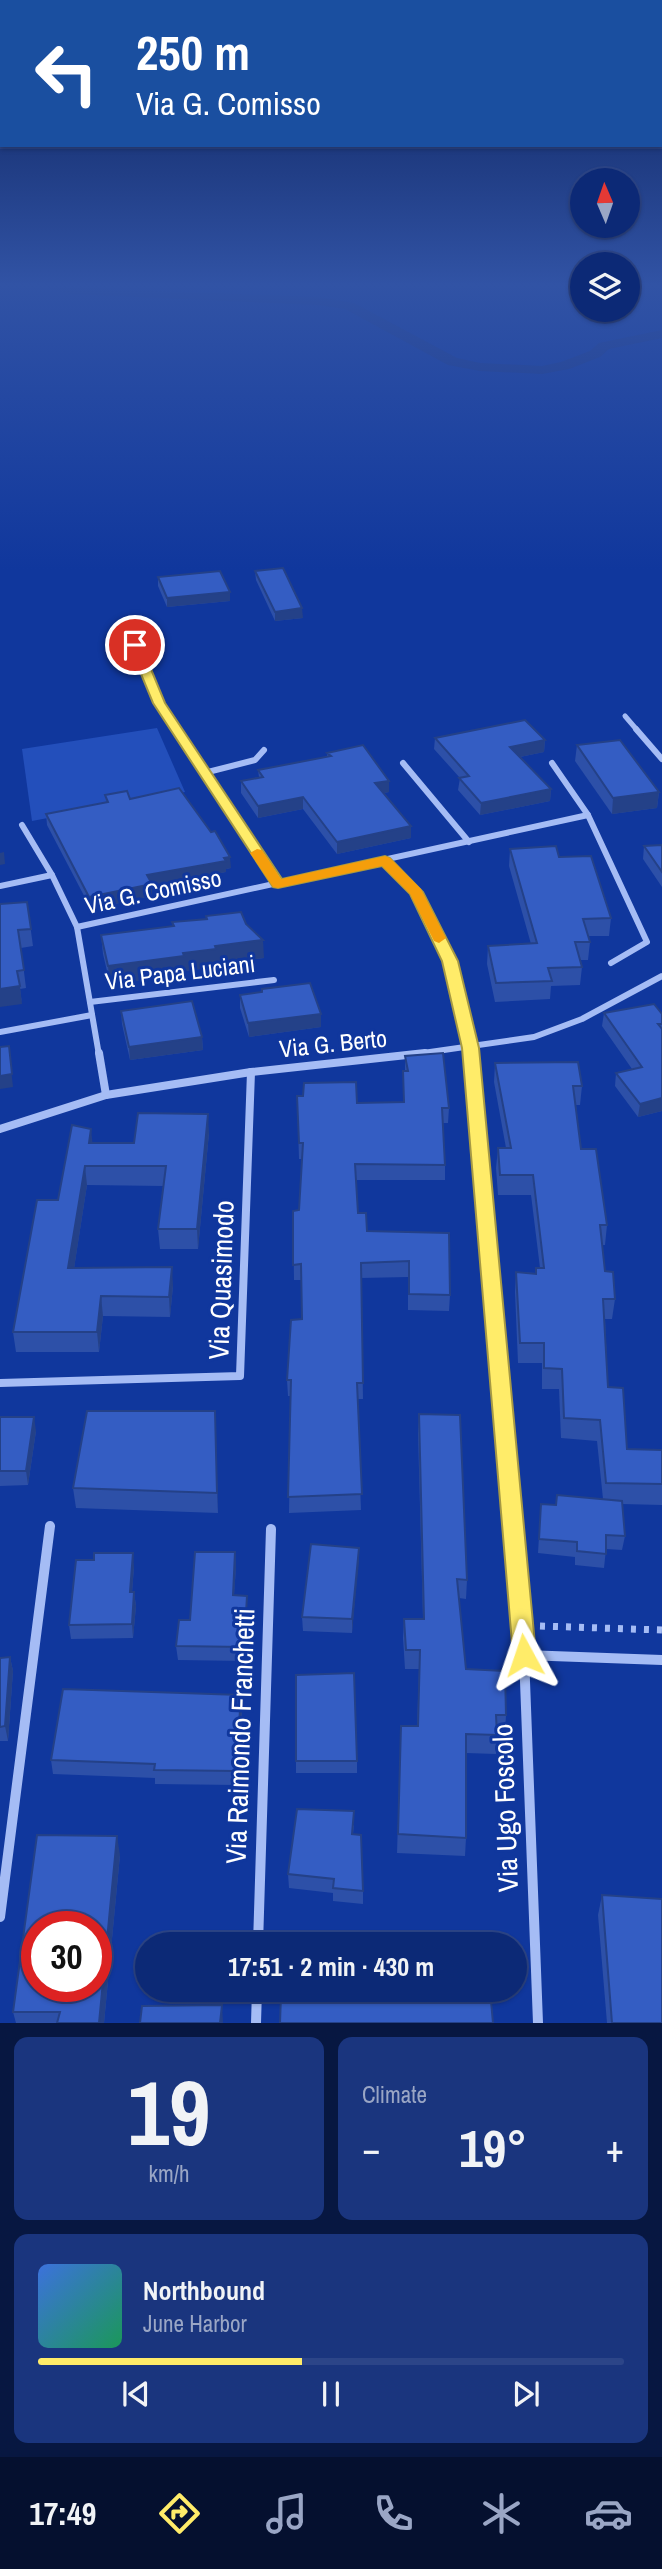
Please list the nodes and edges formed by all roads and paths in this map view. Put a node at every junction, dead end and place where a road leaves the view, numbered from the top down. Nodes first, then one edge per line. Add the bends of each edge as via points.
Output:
1 (138, 626) dead end
2 (625, 716) dead end
3 (264, 750) dead end
4 (662, 759) edge
5 (403, 762) dead end
6 (552, 763) dead end
7 (204, 773) junction
8 (588, 815) junction
9 (22, 825) dead end
10 (469, 842) junction
11 (385, 861) junction
12 (52, 875) junction
13 (278, 884) junction
14 (0, 886) edge
15 (77, 927) junction
16 (611, 963) dead end
17 (662, 976) edge
18 (274, 980) dead end
19 (90, 1002) junction
20 (92, 1015) junction
21 (0, 1032) edge
22 (471, 1048) junction
23 (251, 1072) junction
24 (106, 1096) junction
25 (0, 1129) edge
26 (0, 1384) edge
27 (50, 1526) dead end
28 (271, 1529) dead end
29 (522, 1625) junction
30 (662, 1630) edge
31 (524, 1655) junction
32 (662, 1660) edge
33 (0, 1917) edge
34 (258, 1932) edge
35 (257, 2002) edge
36 (256, 2023) edge
37 (538, 2023) edge

1 - 7 street via 135,645 159,703
2 - 4 street
3 - 7 street via 256,760
5 - 10 street
6 - 8 street
7 - 13 street
8 - 10 street, Via G. Comisso
8 - 16 street via 647,942
9 - 12 street, Via Papa Luciani
10 - 11 street, Via G. Comisso
11 - 13 street, Via G. Comisso
11 - 22 street, Via Ugo Foscolo via 416,892 450,961
12 - 14 street
12 - 15 street, Via Papa Luciani
13 - 15 street, Via G. Comisso
15 - 19 street, Via Papa Luciani
17 - 22 street, Via G. Berto via 582,1019 534,1037
18 - 19 street, Via Papa Luciani
19 - 20 street, Via Papa Luciani
20 - 21 street, Via Papa Luciani
20 - 24 street, Via Papa Luciani
22 - 23 street, Via G. Berto
22 - 29 street, Via Ugo Foscolo
23 - 24 street, Via G. Berto
23 - 26 street, Via Quasimodo via 240,1376
24 - 25 street, Via G. Berto
27 - 33 street
28 - 34 street, Via Raimondo Franchetti
29 - 30 path
29 - 31 street, Via Ugo Foscolo
31 - 32 street
31 - 37 street, Via Ugo Foscolo
35 - 36 street

